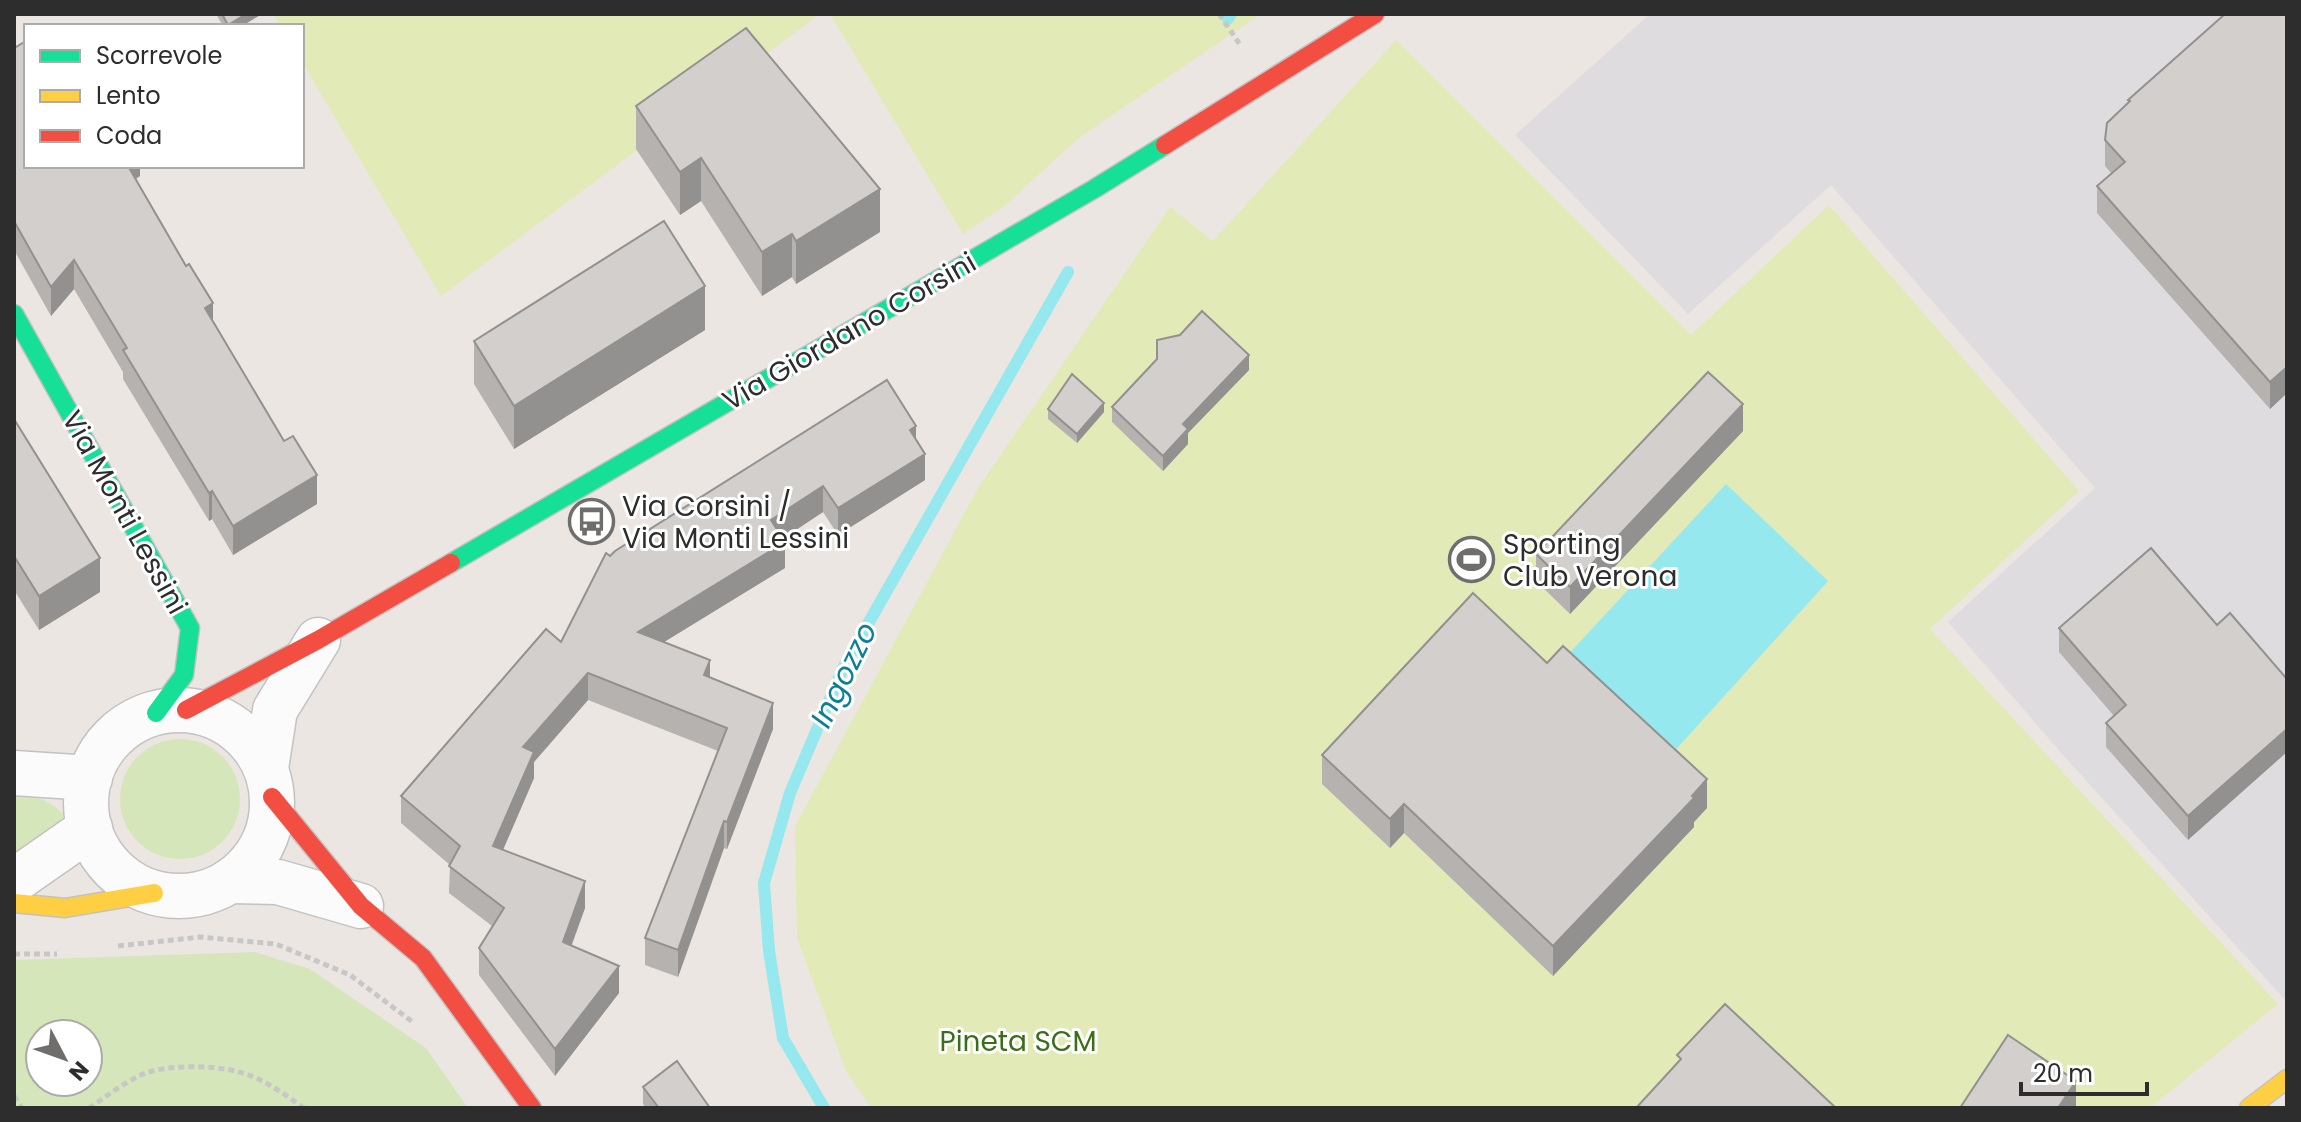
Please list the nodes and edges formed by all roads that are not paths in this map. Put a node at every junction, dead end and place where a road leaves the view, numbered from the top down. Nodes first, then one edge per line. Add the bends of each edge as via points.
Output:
1 (1375, 14) edge
2 (14, 314) edge
3 (318, 640) junction
4 (171, 712) junction
5 (14, 773) edge
6 (90, 778) junction
7 (269, 782) junction
8 (90, 828) junction
9 (14, 881) edge
10 (230, 881) junction
11 (154, 893) junction
12 (14, 903) edge
13 (361, 906) junction
14 (2287, 1079) edge
15 (532, 1108) edge
16 (2249, 1108) edge

1 - 3 street, Via Giordano Corsini via 1094,189
2 - 4 street, Via Monti Lessini via 190,628 184,675
3 - 4 street, Via Giordano Corsini
3 - 7 street, Via Giordano Corsini via 275,710
4 - 6 street via 137,721 119,733
4 - 7 street via 203,713 234,728 247,739
5 - 6 street
6 - 8 street
7 - 10 street via 270,822 262,845
7 - 13 street
8 - 9 street
8 - 11 street via 113,869
10 - 11 street via 206,892
10 - 13 street via 278,882
11 - 12 street via 65,908
13 - 15 street via 423,958
14 - 16 street

